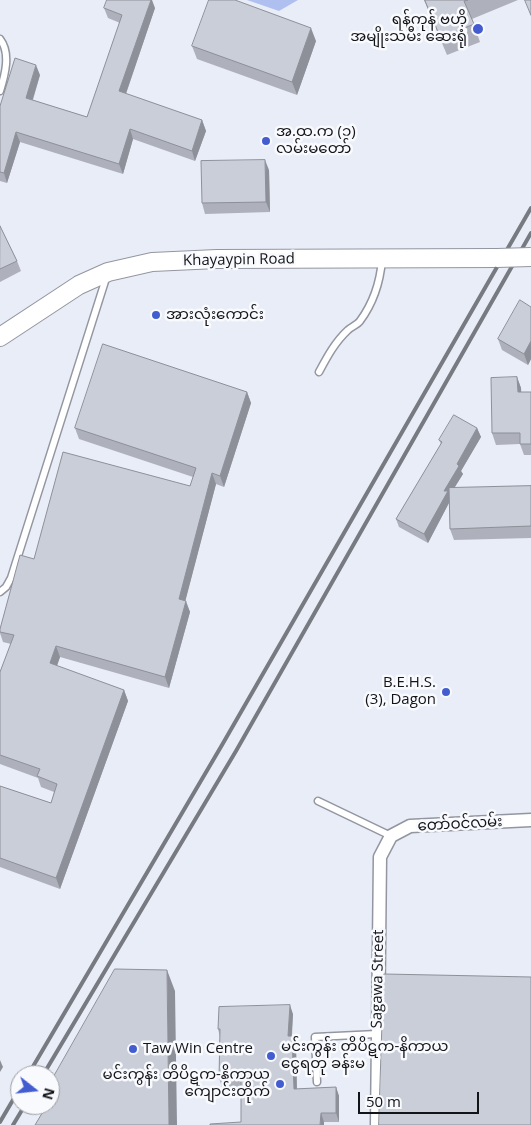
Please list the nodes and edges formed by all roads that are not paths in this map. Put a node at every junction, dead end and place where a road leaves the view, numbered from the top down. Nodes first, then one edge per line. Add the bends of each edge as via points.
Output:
1 (0, 39) edge
2 (0, 91) edge
3 (531, 257) edge
4 (382, 258) junction
5 (108, 272) junction
6 (0, 336) edge
7 (319, 372) dead end
8 (0, 592) edge
9 (318, 801) dead end
10 (531, 820) edge
11 (392, 836) junction
12 (377, 1034) junction
13 (317, 1082) dead end
14 (377, 1125) edge

1 - 2 lane via 6,46 5,74
3 - 4 street, Khayaypin Road, bridge
4 - 5 street, Khayaypin Road via 152,262
4 - 7 lane via 380,283 373,300 359,323 348,330 332,349
5 - 6 street, Khayaypin Road via 79,285
5 - 8 lane via 11,578
9 - 11 lane
10 - 11 street, တော်ဝင်လမ်း via 410,826
11 - 12 street, Sagawa Street via 380,857
12 - 13 lane via 315,1037
12 - 14 street, Sagawa Street

